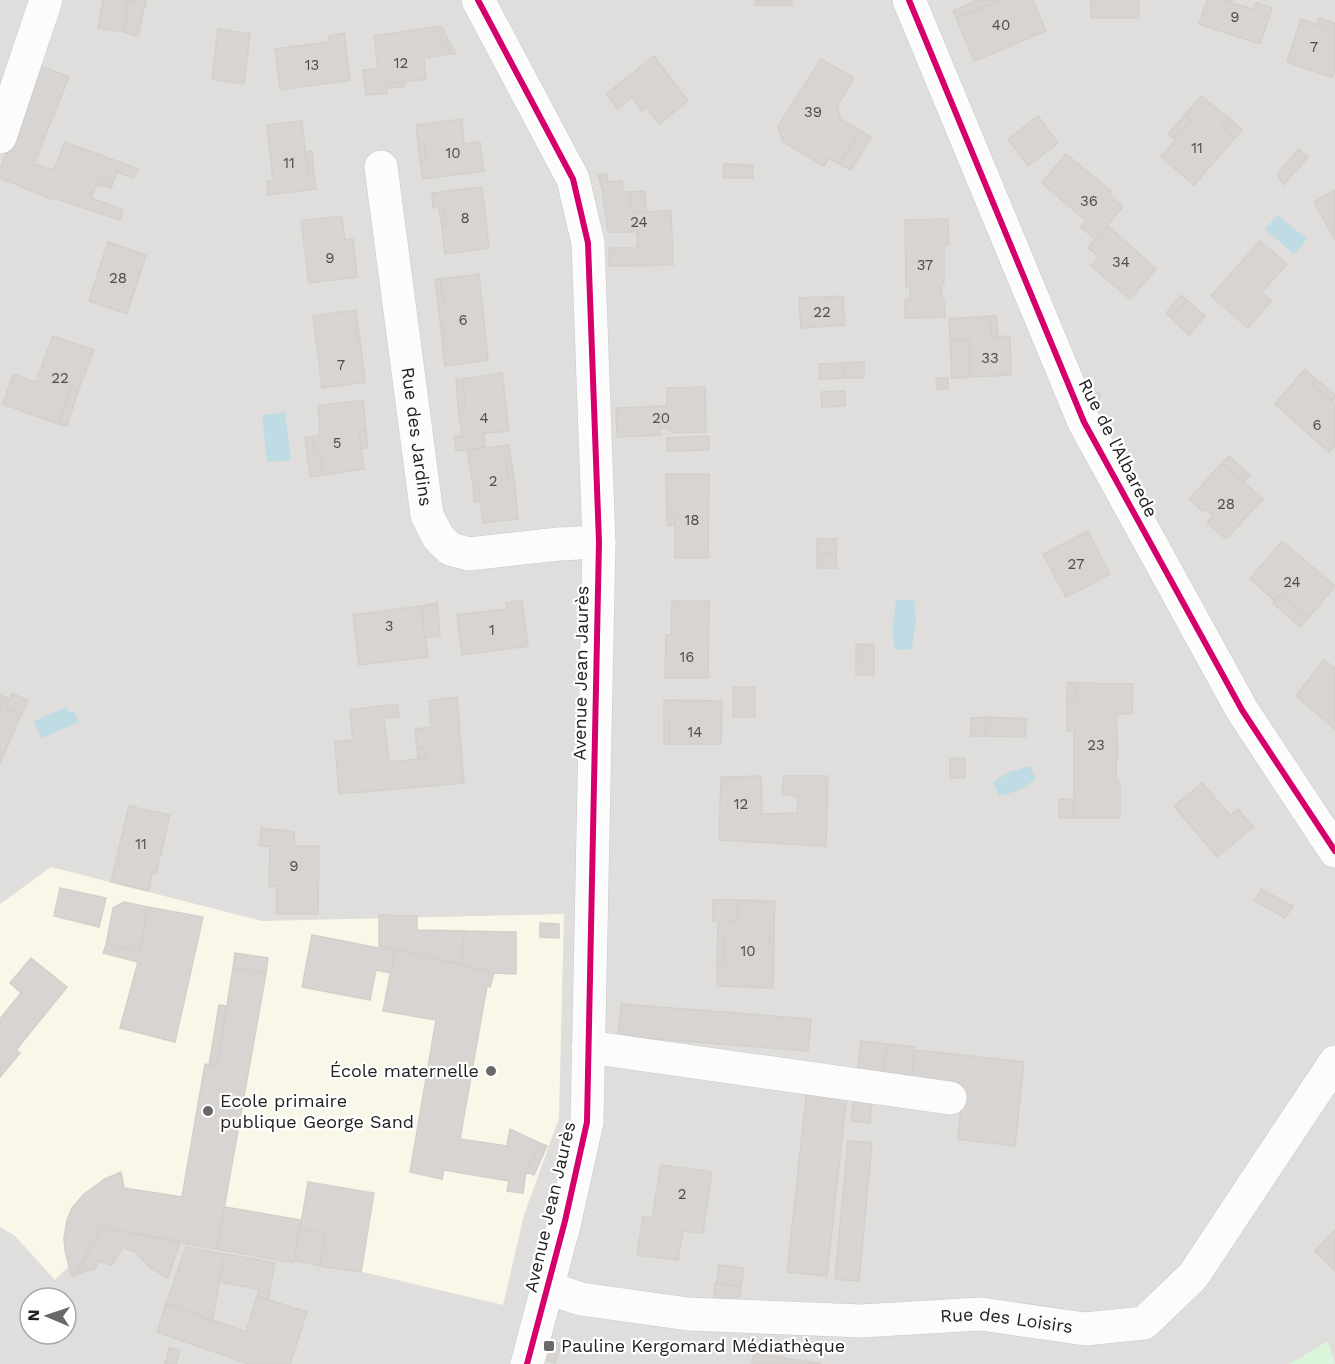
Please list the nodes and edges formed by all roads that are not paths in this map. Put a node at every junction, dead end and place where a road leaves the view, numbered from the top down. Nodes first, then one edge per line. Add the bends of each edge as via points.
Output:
1 (46, 0) edge
2 (478, 0) edge
3 (909, 0) edge
4 (0, 137) edge
5 (381, 167) dead end
6 (599, 542) junction
7 (1335, 851) edge
8 (588, 1047) junction
9 (1335, 1062) edge
10 (950, 1098) dead end
11 (548, 1288) junction
12 (527, 1364) edge

1 - 4 street
2 - 6 street, Avenue Jean Jaurès via 573,179 588,243
3 - 7 street, Rue de l'Albarede via 1084,422 1242,711
5 - 6 street, Rue des Jardins via 427,515 438,537 450,549 469,554
6 - 8 street, Avenue Jean Jaurès
8 - 10 street
8 - 11 street, Avenue Jean Jaurès via 586,1122
9 - 11 street, Rue des Loisirs via 1193,1276 1144,1323 1085,1329 981,1314 861,1321 688,1314 581,1299
11 - 12 street, Avenue Jean Jaurès

